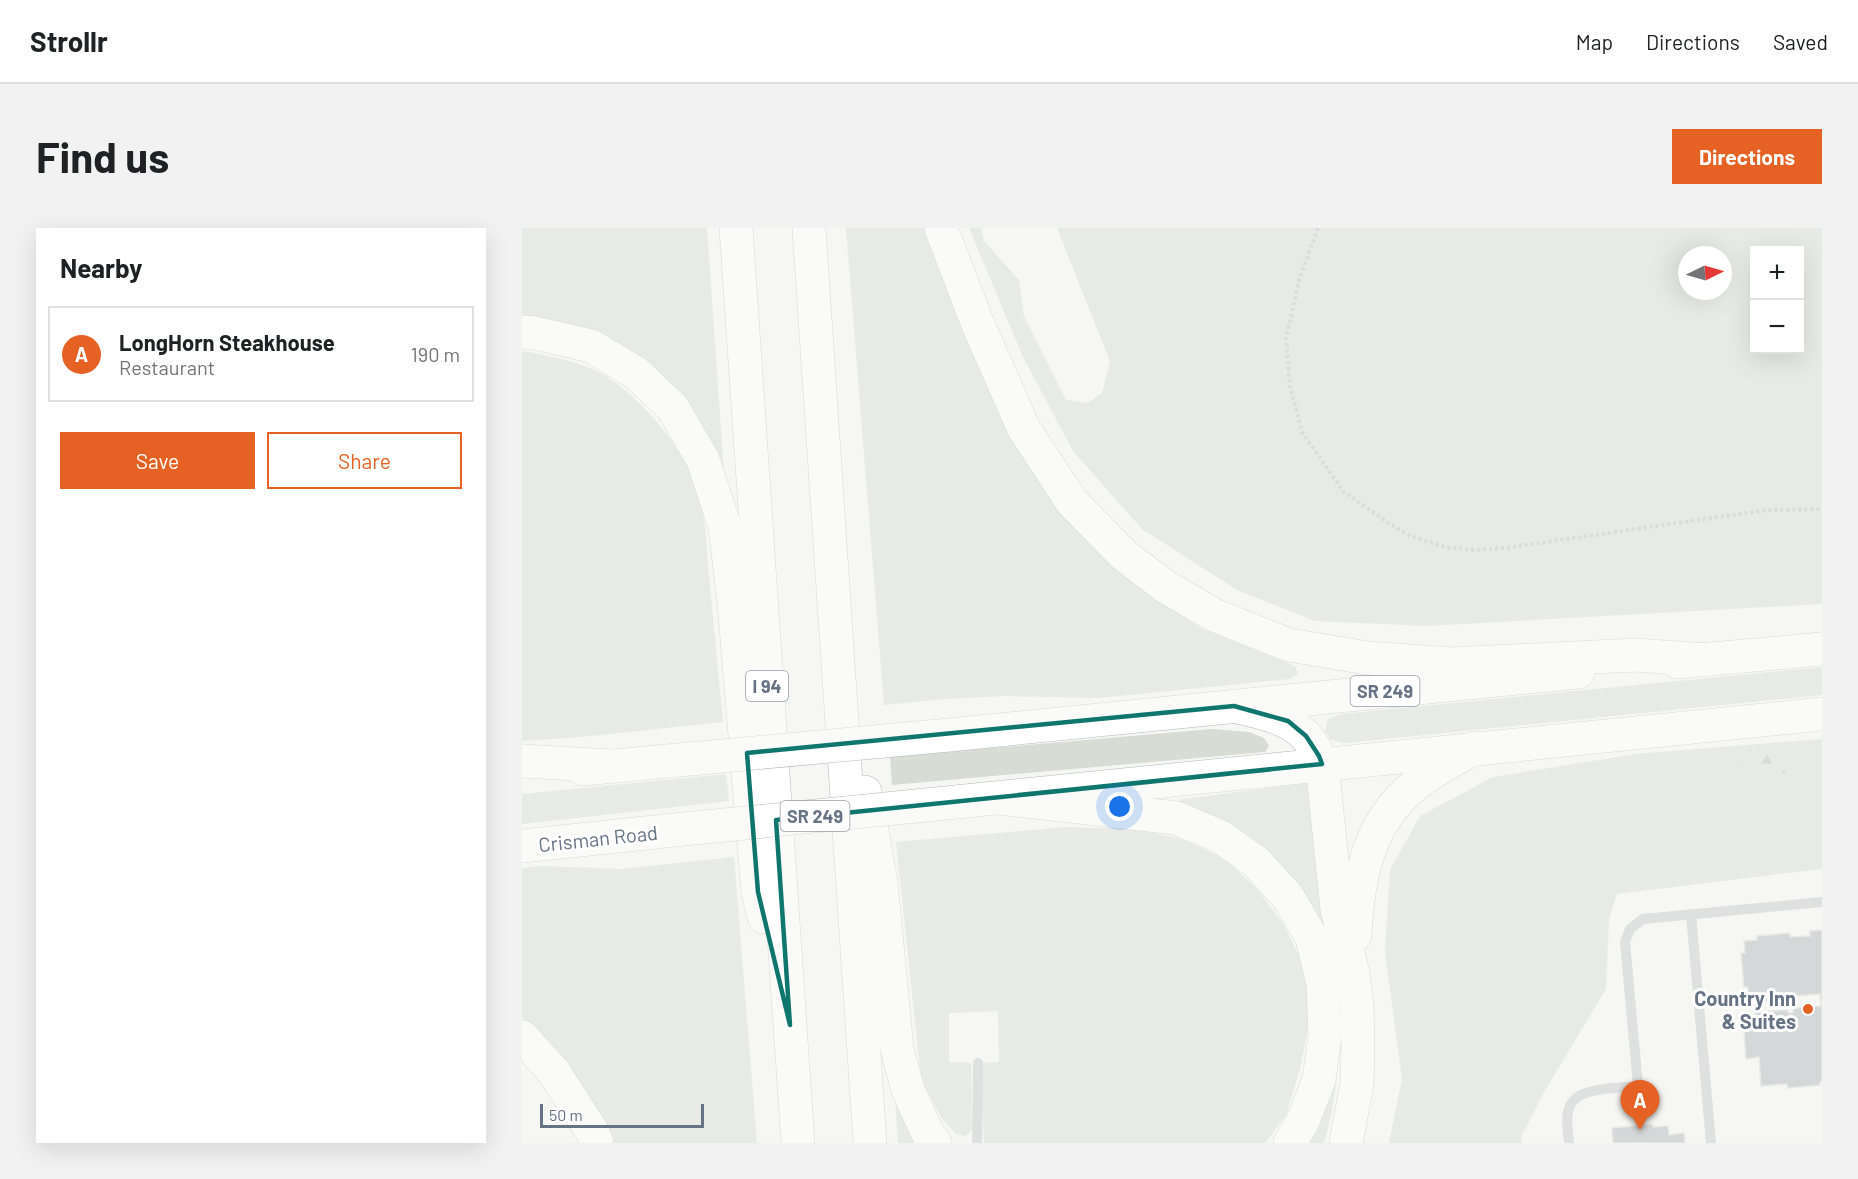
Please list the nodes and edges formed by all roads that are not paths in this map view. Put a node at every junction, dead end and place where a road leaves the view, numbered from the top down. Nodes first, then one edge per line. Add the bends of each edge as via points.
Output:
1 (736, 228) edge
2 (809, 228) edge
3 (941, 228) edge
4 (522, 332) edge
5 (836, 623) junction
6 (1822, 649) edge
7 (1707, 660) junction
8 (1234, 706) junction
9 (1822, 714) edge
10 (1475, 748) junction
11 (522, 761) edge
12 (1322, 764) junction
13 (612, 766) junction
14 (522, 775) edge
15 (1000, 798) junction
16 (522, 846) edge
17 (1822, 902) edge
18 (1691, 914) junction
19 (1353, 973) junction
20 (790, 1025) junction
21 (522, 1037) edge
22 (978, 1063) dead end
23 (597, 1143) edge
24 (798, 1143) edge
25 (870, 1143) edge
26 (935, 1143) edge
27 (977, 1143) edge
28 (1290, 1143) edge
29 (1346, 1143) edge
30 (1569, 1143) edge
31 (1711, 1143) edge

1 - 20 main road, I 94
2 - 5 main road
3 - 7 main road via 1024,429 1072,502 1124,555 1166,588 1214,615 1289,645 1366,658 1452,664 1635,655
4 - 20 main road via 591,346 636,373 674,408 704,460 725,527 758,892
5 - 25 main road
5 - 26 main road via 881,882 897,1049 908,1090
6 - 7 main road, SR 249
7 - 8 main road, SR 249
8 - 12 main road via 1278,717 1298,728
8 - 13 main road, SR 249, bridge
9 - 10 main road, SR 249
10 - 12 main road, SR 249
10 - 19 main road via 1408,791 1378,829 1364,863 1356,905
11 - 13 main road
12 - 15 main road, SR 249
12 - 19 main road via 1337,909
13 - 14 main road, SR 249
15 - 16 main road, Crisman Road / SR 249, bridge
15 - 28 main road via 1176,818 1221,837 1256,862 1288,897 1312,938 1323,984 1326,1036 1319,1080
17 - 18 lane
18 - 30 lane via 1643,919 1630,929 1625,942 1638,1086 1585,1092 1572,1101 1567,1120
18 - 31 lane
19 - 29 main road via 1359,1048
20 - 24 main road, I 94
21 - 23 main road via 554,1072
22 - 27 lane

